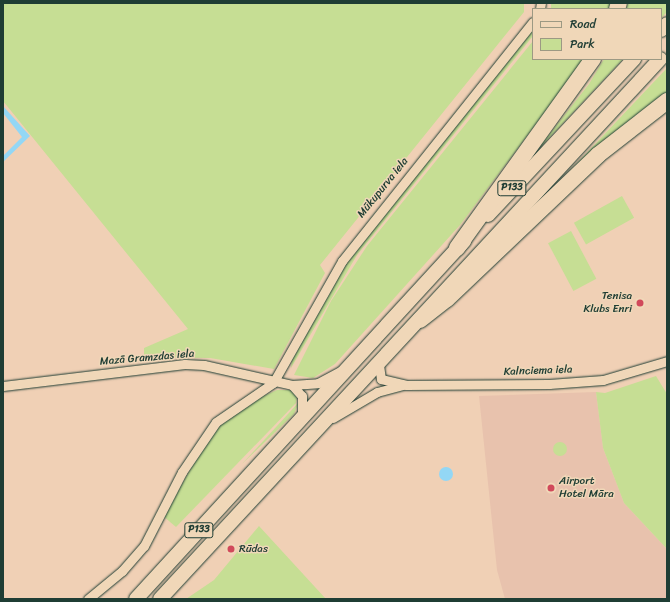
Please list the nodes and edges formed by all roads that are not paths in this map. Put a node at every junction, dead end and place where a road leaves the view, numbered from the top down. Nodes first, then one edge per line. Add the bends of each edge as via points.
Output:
1 (532, 23) edge
2 (593, 60) edge
3 (633, 60) edge
4 (658, 60) edge
5 (667, 101) edge
6 (457, 248) junction
7 (420, 320) junction
8 (667, 361) edge
9 (379, 365) junction
10 (344, 369) junction
11 (273, 383) junction
12 (292, 384) junction
13 (406, 384) junction
14 (3, 386) edge
15 (301, 420) junction
16 (326, 422) junction
17 (88, 599) edge
18 (136, 599) edge
19 (160, 599) edge

1 - 11 street, Mūkupurva iela via 342,261
2 - 6 highway
3 - 6 main road, P133
4 - 7 main road, P133
5 - 7 highway via 598,155 453,294
6 - 10 main road, P133
7 - 9 main road, P133
8 - 13 street, Kalnciema iela via 603,380 549,384
9 - 13 street, Kalnciema iela via 382,380
9 - 16 main road, P133
10 - 12 street, Mazā Gramzdas iela via 318,383
10 - 15 main road, P133
11 - 12 street, Mazā Gramzdas iela
11 - 14 street, Mazā Gramzdas iela via 225,369 185,364
11 - 17 street via 216,422 182,472 144,546 122,571
12 - 15 street via 302,396
13 - 16 street, Kalnciema iela via 377,392
15 - 18 main road, P133
16 - 19 main road, P133

